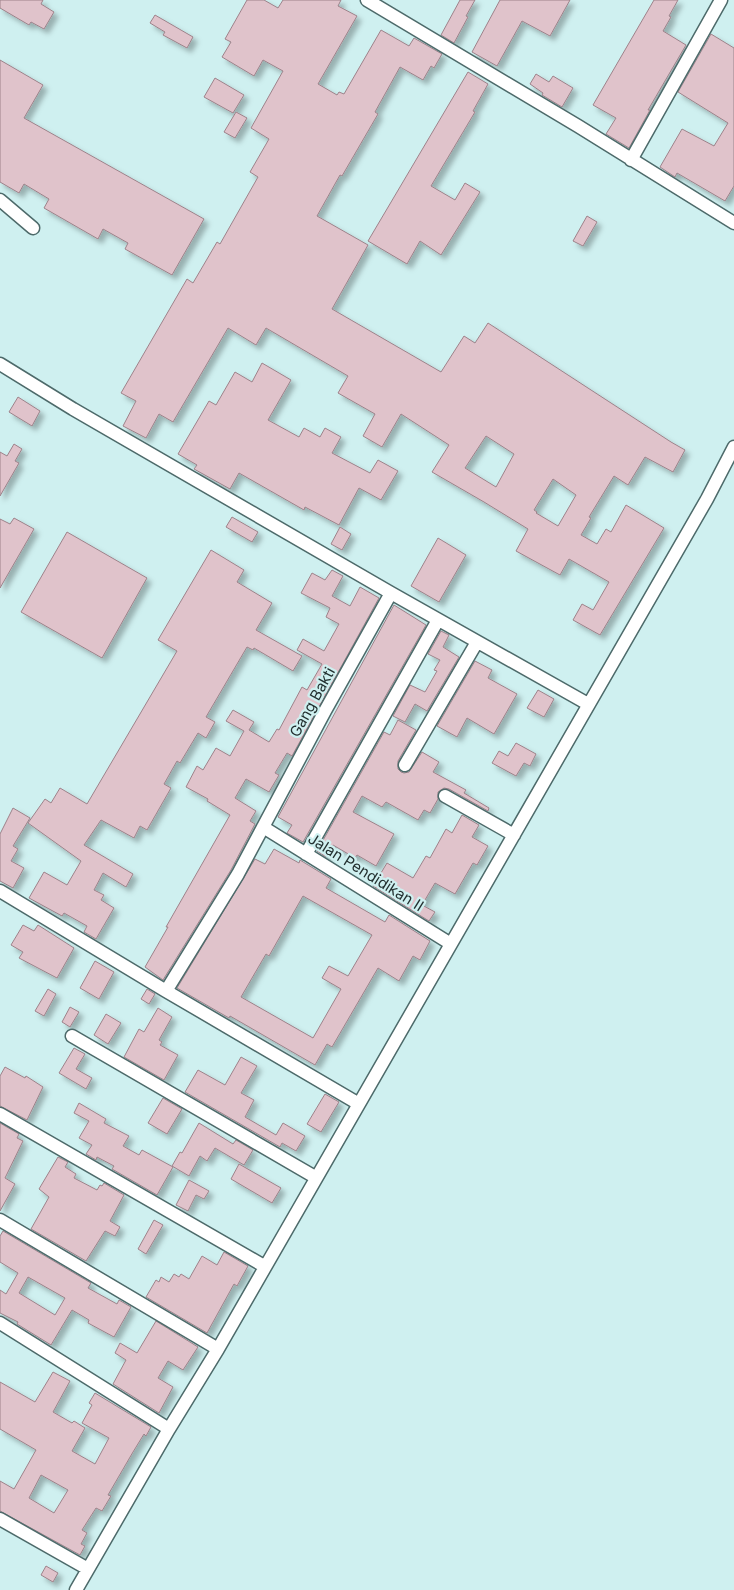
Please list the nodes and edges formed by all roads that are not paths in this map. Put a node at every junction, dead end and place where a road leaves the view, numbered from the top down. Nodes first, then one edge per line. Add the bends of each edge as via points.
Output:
1 (367, 0) edge
2 (721, 0) edge
3 (631, 160) junction
4 (0, 200) edge
5 (734, 223) edge
6 (33, 228) dead end
7 (0, 364) edge
8 (734, 447) edge
9 (391, 593) junction
10 (438, 620) junction
11 (477, 642) junction
12 (588, 704) junction
13 (405, 765) dead end
14 (446, 796) dead end
15 (263, 828) junction
16 (514, 835) junction
17 (306, 854) junction
18 (0, 891) edge
19 (451, 944) junction
20 (166, 992) junction
21 (72, 1036) dead end
22 (359, 1104) junction
23 (0, 1114) edge
24 (316, 1177) junction
25 (0, 1220) edge
26 (264, 1266) junction
27 (0, 1323) edge
28 (218, 1349) junction
29 (169, 1430) junction
30 (0, 1519) edge
31 (88, 1569) junction
32 (76, 1590) edge

1 - 3 street
2 - 3 street
3 - 5 street
4 - 6 street
7 - 9 street
8 - 12 street
9 - 10 street
9 - 15 street, Gang Bakti
10 - 11 street
10 - 17 street
11 - 12 street
11 - 13 street
12 - 16 street
14 - 16 street
15 - 17 street, Jalan Pendidikan II
15 - 20 street, Gang Bakti
16 - 19 street
17 - 19 street, Jalan Pendidikan II
18 - 20 street
19 - 22 street
20 - 22 street
21 - 24 street
22 - 24 street
23 - 26 street
24 - 26 street
25 - 28 street
26 - 28 street
27 - 29 street
28 - 29 street
29 - 31 street
30 - 31 street
31 - 32 street

